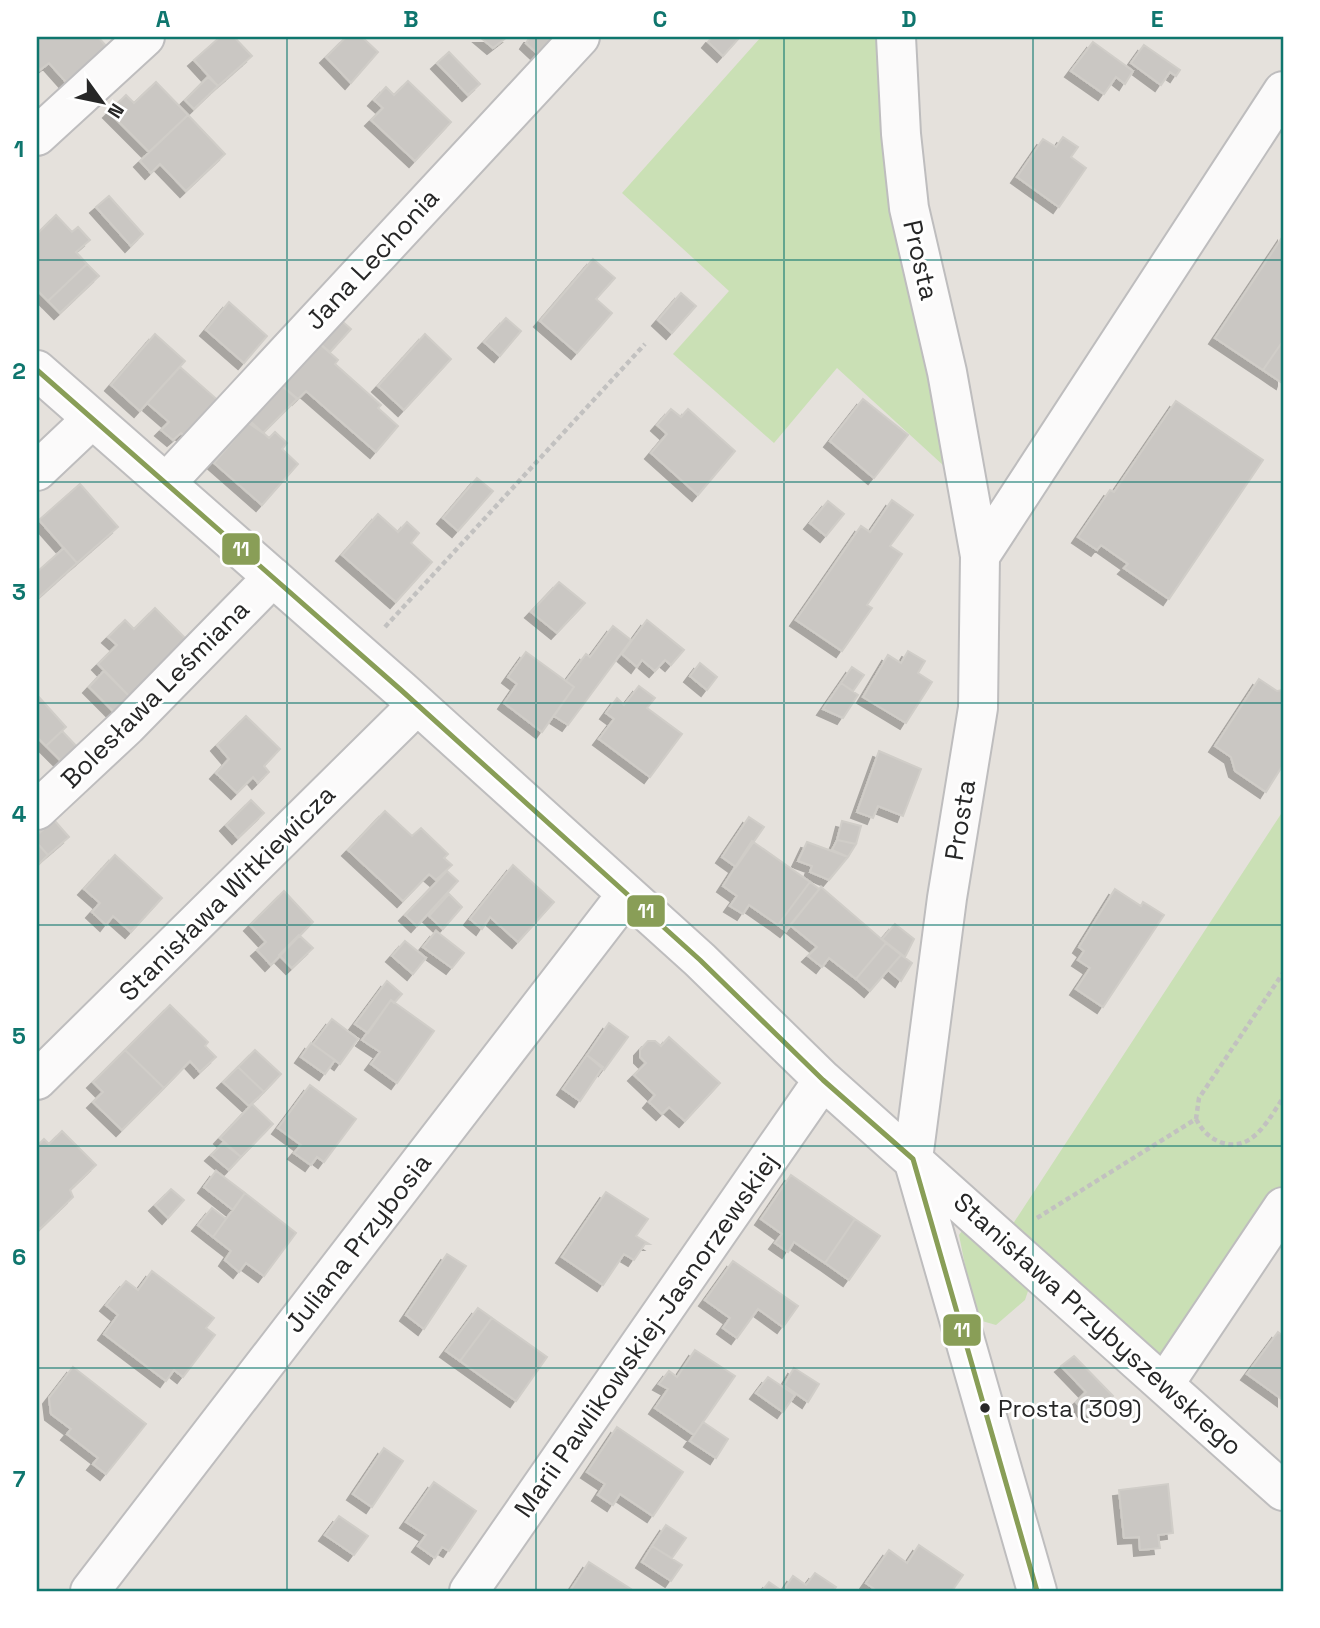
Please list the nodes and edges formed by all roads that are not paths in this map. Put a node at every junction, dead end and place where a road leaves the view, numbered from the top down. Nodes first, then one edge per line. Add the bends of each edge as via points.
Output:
1 (145, 37) edge
2 (580, 37) edge
3 (896, 37) edge
4 (1283, 91) edge
5 (37, 136) edge
6 (37, 370) edge
7 (92, 419) junction
8 (37, 471) edge
9 (166, 482) junction
10 (980, 556) junction
11 (273, 577) junction
12 (417, 705) junction
13 (37, 810) edge
14 (626, 895) junction
15 (37, 1080) edge
16 (836, 1091) junction
17 (913, 1159) junction
18 (1283, 1207) edge
19 (1165, 1383) junction
20 (1283, 1491) edge
21 (90, 1591) edge
22 (468, 1591) edge
23 (1037, 1591) edge

1 - 5 street
2 - 9 street, Jana Lechonia
3 - 10 street, Prosta via 909,208 947,372
4 - 10 street
6 - 7 street, Bolesława Leśmiana
7 - 8 street
7 - 9 street, Bolesława Leśmiana
9 - 11 street, Bolesława Leśmiana
10 - 17 street, Prosta via 978,709 947,898
11 - 12 street, Bolesława Leśmiana
11 - 13 street, Bolesława Leśmiana
12 - 14 street, Bolesława Leśmiana
12 - 15 street, Stanisława Witkiewicza
14 - 16 street, Bolesława Leśmiana
14 - 21 street, Juliana Przybosia
16 - 17 street, Stanisława Przybyszewskiego
16 - 22 street, Marii Pawlikowskiej-Jasnorzewskiej
17 - 19 street, Stanisława Przybyszewskiego
17 - 23 street, Prosta
18 - 19 street
19 - 20 street, Stanisława Przybyszewskiego

